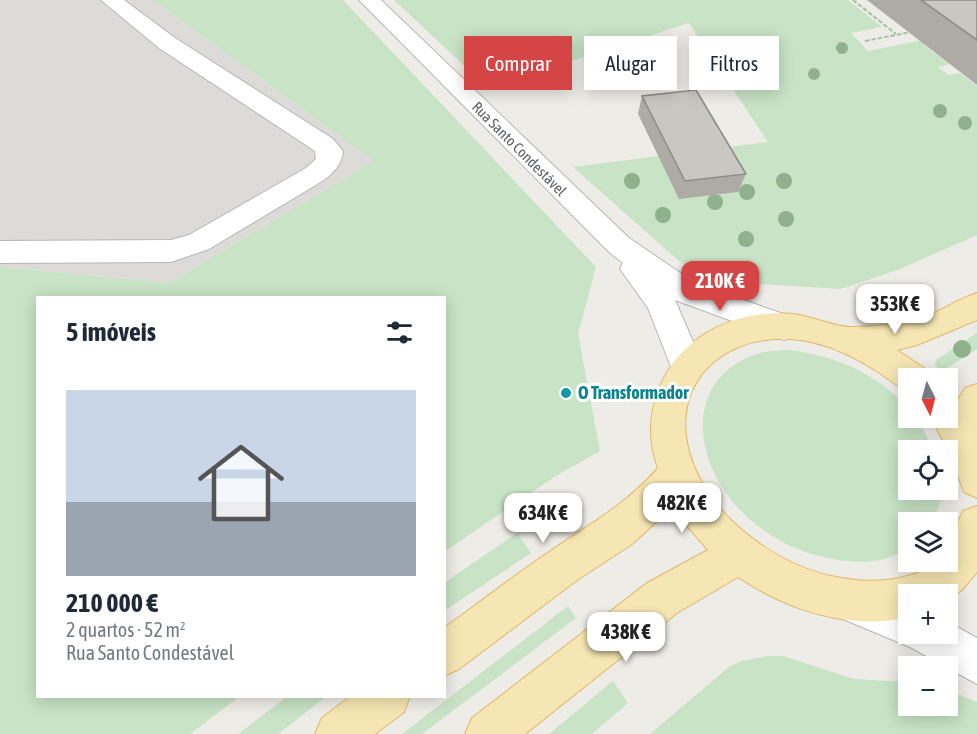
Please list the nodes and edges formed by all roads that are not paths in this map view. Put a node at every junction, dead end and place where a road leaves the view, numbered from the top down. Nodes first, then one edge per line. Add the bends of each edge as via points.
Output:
1 (111, 0) edge
2 (369, 0) edge
3 (618, 245) junction
4 (0, 252) edge
5 (977, 305) edge
6 (784, 327) junction
7 (848, 340) junction
8 (687, 367) junction
9 (898, 368) edge
10 (977, 399) edge
11 (958, 423) edge
12 (955, 428) edge
13 (678, 474) junction
14 (977, 480) edge
15 (974, 547) edge
16 (739, 554) junction
17 (933, 584) edge
18 (898, 598) edge
19 (849, 601) junction
20 (898, 621) edge
21 (945, 644) edge
22 (446, 653) edge
23 (977, 662) edge
24 (385, 698) edge
25 (338, 734) edge
26 (488, 734) edge

1 - 4 street via 167,44 324,145 330,158 315,174 200,242 171,251
2 - 3 street, Rua Santo Condestável
3 - 6 street, Rua Santo Condestável via 684,291
3 - 8 street, Rua Santo Condestável via 661,303
5 - 7 main road via 906,336
6 - 7 main road via 816,330
6 - 8 main road via 735,333 708,347
7 - 9 main road
8 - 13 main road via 672,397 669,415 670,443
10 - 11 main road
12 - 14 main road
13 - 16 main road via 706,520
13 - 22 main road via 654,501 617,531
15 - 17 main road via 949,575
16 - 19 main road via 773,576 810,592
16 - 26 main road via 662,598
18 - 19 main road
19 - 20 street
21 - 23 street
24 - 25 main road

